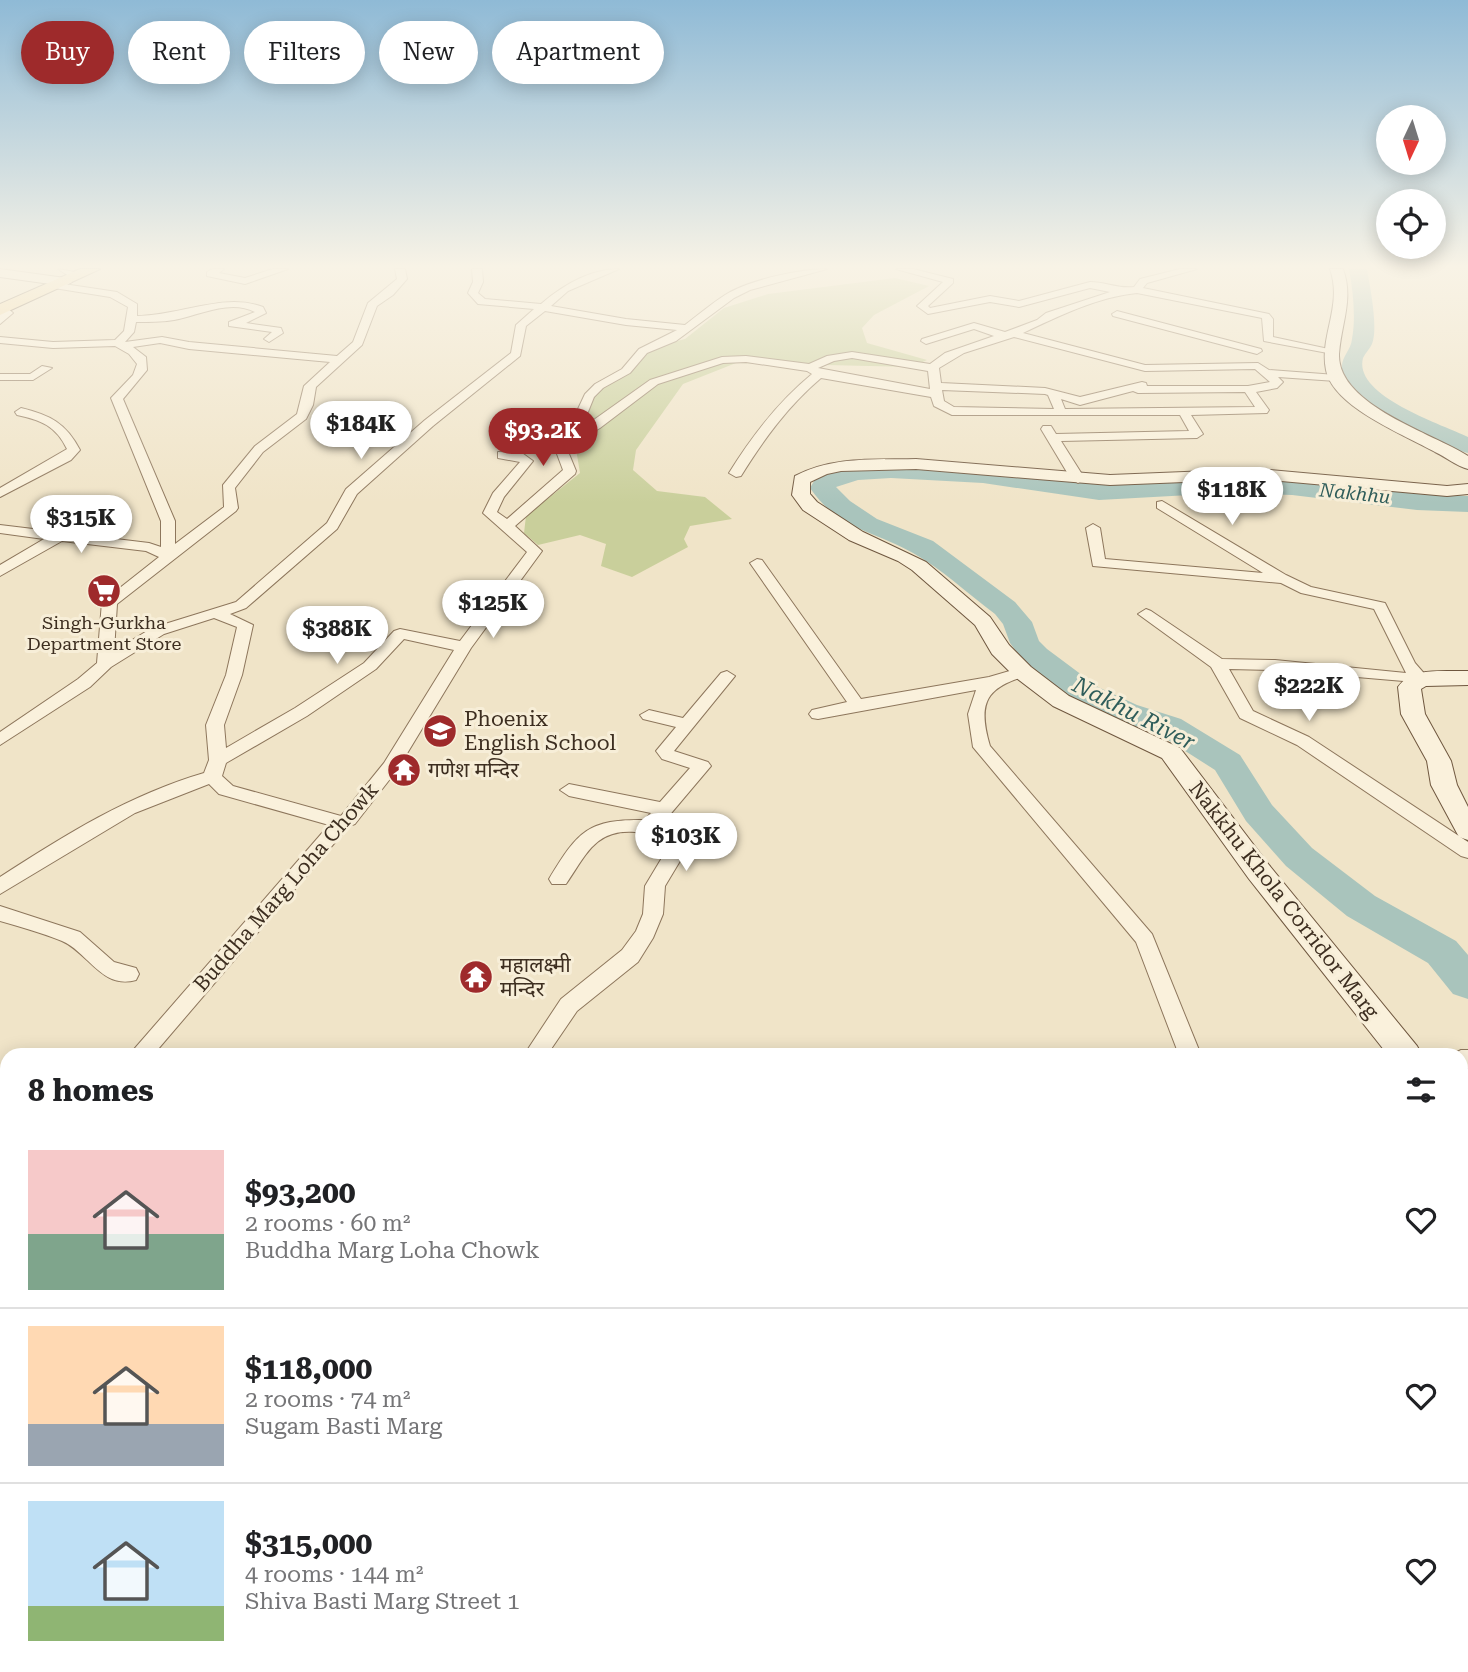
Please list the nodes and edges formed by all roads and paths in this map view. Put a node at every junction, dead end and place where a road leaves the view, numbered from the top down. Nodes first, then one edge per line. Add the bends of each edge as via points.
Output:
1 (124, 347) edge
2 (202, 347) edge
3 (353, 347) edge
4 (519, 347) edge
5 (653, 347) edge
6 (974, 347) edge
7 (1060, 347) edge
8 (1241, 347) edge
9 (1260, 347) edge
10 (1311, 347) edge
11 (1334, 347) edge
12 (1256, 351) junction
13 (1333, 351) junction
14 (339, 360) junction
15 (1258, 366) junction
16 (46, 368) dead end
17 (933, 368) junction
18 (814, 371) junction
19 (1269, 373) junction
20 (0, 377) edge
21 (1336, 378) junction
22 (1248, 388) junction
23 (936, 390) junction
24 (1053, 393) junction
25 (21, 412) dead end
26 (1184, 412) junction
27 (1036, 413) junction
28 (1061, 413) junction
29 (1053, 438) junction
30 (569, 440) junction
31 (502, 455) dead end
32 (1468, 464) edge
33 (736, 474) dead end
34 (1078, 479) junction
35 (1468, 489) edge
36 (0, 493) edge
37 (1162, 505) dead end
38 (507, 526) junction
39 (1093, 528) dead end
40 (0, 529) edge
41 (63, 535) junction
42 (168, 555) junction
43 (757, 563) dead end
44 (0, 572) edge
45 (1284, 579) junction
46 (216, 614) junction
47 (1146, 614) dead end
48 (464, 647) junction
49 (105, 664) junction
50 (1218, 664) junction
51 (1023, 671) junction
52 (727, 676) dead end
53 (1468, 678) edge
54 (1421, 679) junction
55 (991, 682) junction
56 (857, 705) junction
57 (818, 714) dead end
58 (649, 715) dead end
59 (686, 724) junction
60 (0, 740) edge
61 (215, 769) junction
62 (569, 790) dead end
63 (658, 818) junction
64 (342, 822) junction
65 (1468, 831) edge
66 (1468, 851) edge
67 (559, 879) dead end
68 (0, 887) edge
69 (0, 913) edge
70 (128, 974) dead end
71 (146, 1048) edge
72 (540, 1048) edge
73 (1187, 1048) edge
74 (1400, 1048) edge

1 - 42 street via 141,357 140,376 117,398 168,522
2 - 14 street
3 - 14 street
4 - 46 street via 351,492 332,526 257,593
5 - 30 street via 589,396
6 - 17 street via 943,357
7 - 15 street via 1145,368
8 - 12 street
9 - 12 street
10 - 13 street
11 - 13 street
12 - 15 street via 1263,362
13 - 21 street via 1331,368
14 - 42 street via 310,386 302,416 237,472 228,488 231,508
15 - 19 street
16 - 20 street via 33,377
17 - 18 street via 852,355 831,358
17 - 23 street
18 - 23 street
18 - 30 street via 723,359 654,382
18 - 33 street
19 - 21 street
19 - 22 street via 1277,384
21 - 32 street via 1350,398
22 - 24 street via 1140,388 1080,401
22 - 26 street via 1263,410
23 - 24 street
23 - 27 street via 938,403 952,411
24 - 28 street
25 - 36 street via 55,422 74,450
26 - 28 street
26 - 29 street via 1197,433
27 - 28 street
27 - 29 street
29 - 34 street
30 - 38 street via 563,454 570,471
31 - 38 street via 527,461 490,513
34 - 35 street, Nakkhu Khola Corridor Marg via 1259,474
34 - 51 street, Nakkhu Khola Corridor Marg via 879,463 822,469 801,480 800,495 810,506 856,536 919,566 983,621 1000,649
37 - 45 street
38 - 48 street, Buddha Marg Loha Chowk via 535,551
39 - 45 street via 1098,563
40 - 41 street
41 - 42 street via 149,547
41 - 44 street
42 - 49 street via 110,603
43 - 56 street
45 - 54 street via 1306,590 1380,606 1408,665
46 - 49 street via 158,631
46 - 61 street via 246,625 215,725
47 - 50 street
48 - 61 street via 400,634 370,666
48 - 64 street, Buddha Marg Loha Chowk via 391,766
49 - 60 street
50 - 54 street
50 - 66 street via 1246,714 1303,741
51 - 55 street
51 - 74 street, Nakkhu Khola Corridor Marg via 1061,701 1171,753 1259,872
52 - 59 street
53 - 54 street
54 - 65 street via 1409,687 1413,714 1439,761 1444,785
55 - 56 street
55 - 73 street via 978,700 975,726 982,747 1145,939
56 - 57 street
58 - 59 street
59 - 63 street via 665,752 702,766
61 - 64 street via 226,790
61 - 68 street via 85,830
62 - 63 street
63 - 67 street via 638,828 602,828
63 - 72 street via 679,846 655,886 646,933 631,957 569,1004
64 - 71 street, Buddha Marg Loha Chowk
69 - 70 street via 73,937 107,968

